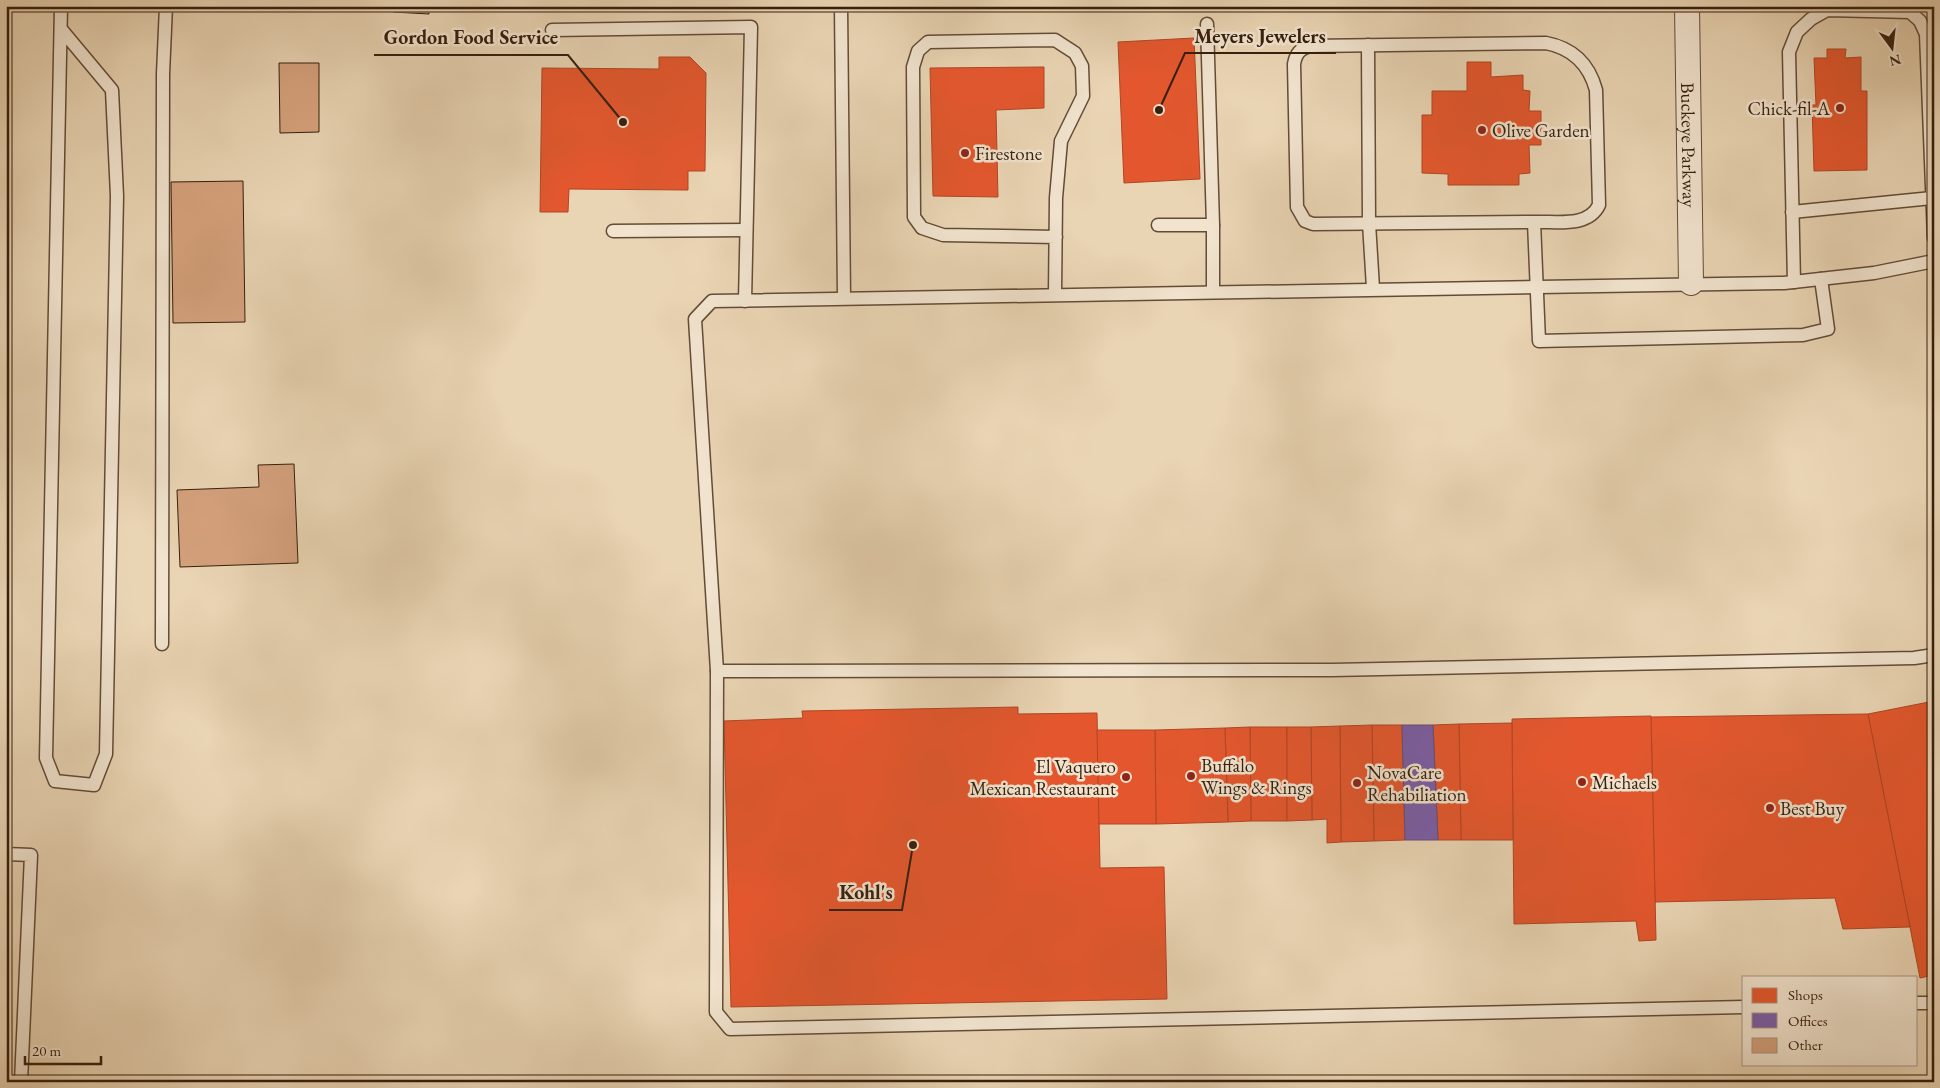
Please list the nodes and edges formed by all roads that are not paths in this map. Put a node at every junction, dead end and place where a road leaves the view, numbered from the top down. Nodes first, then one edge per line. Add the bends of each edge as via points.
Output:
1 (62, 6) edge
2 (166, 6) edge
3 (841, 6) edge
4 (1686, 6) edge
5 (1206, 24) dead end
6 (61, 29) junction
7 (552, 30) dead end
8 (1368, 45) junction
9 (1932, 198) junction
10 (1792, 212) junction
11 (1534, 222) junction
12 (1369, 223) junction
13 (1158, 225) dead end
14 (1213, 225) junction
15 (746, 230) junction
16 (613, 231) dead end
17 (1056, 237) junction
18 (1934, 238) edge
19 (1934, 261) edge
20 (1821, 279) junction
21 (1794, 282) junction
22 (1691, 283) junction
23 (1537, 285) junction
24 (1373, 288) junction
25 (1212, 291) junction
26 (1055, 294) junction
27 (844, 298) junction
28 (745, 301) junction
29 (162, 644) dead end
30 (1934, 655) edge
31 (717, 672) junction
32 (6, 854) edge
33 (1918, 1003) edge
34 (1934, 1003) edge
35 (1742, 1007) edge
36 (21, 1082) edge

1 - 6 lane
2 - 29 lane via 161,250
3 - 27 lane
4 - 22 street, Buckeye Parkway
5 - 14 lane
6 - 6 lane via 46,758 55,781 94,785 106,754 117,196 112,90
7 - 15 lane via 751,27
8 - 11 lane via 1546,43 1560,46 1584,63 1596,90 1599,205 1588,219
8 - 12 lane
8 - 12 lane via 1302,48 1294,64 1299,214 1313,224
9 - 10 lane
9 - 10 lane via 1926,34 1920,21 1910,12 1827,10 1797,32 1788,52
9 - 18 lane
10 - 21 lane
11 - 12 lane
11 - 23 lane
12 - 24 lane
13 - 14 lane
14 - 25 lane
15 - 16 lane
15 - 28 lane
17 - 17 lane via 943,234 922,228 914,217 913,67 918,51 928,42 1055,40 1074,53 1082,66 1083,96 1061,141
17 - 26 lane
19 - 20 lane
20 - 21 lane
20 - 23 lane via 1828,329 1803,335 1540,341
21 - 22 lane
22 - 23 lane
23 - 24 lane
24 - 25 lane
25 - 26 lane
26 - 27 lane
27 - 28 lane
28 - 31 lane via 712,301 695,319
30 - 31 lane via 1900,659 1350,670
31 - 35 lane via 716,1012 730,1030
32 - 36 lane via 31,855
33 - 34 lane

